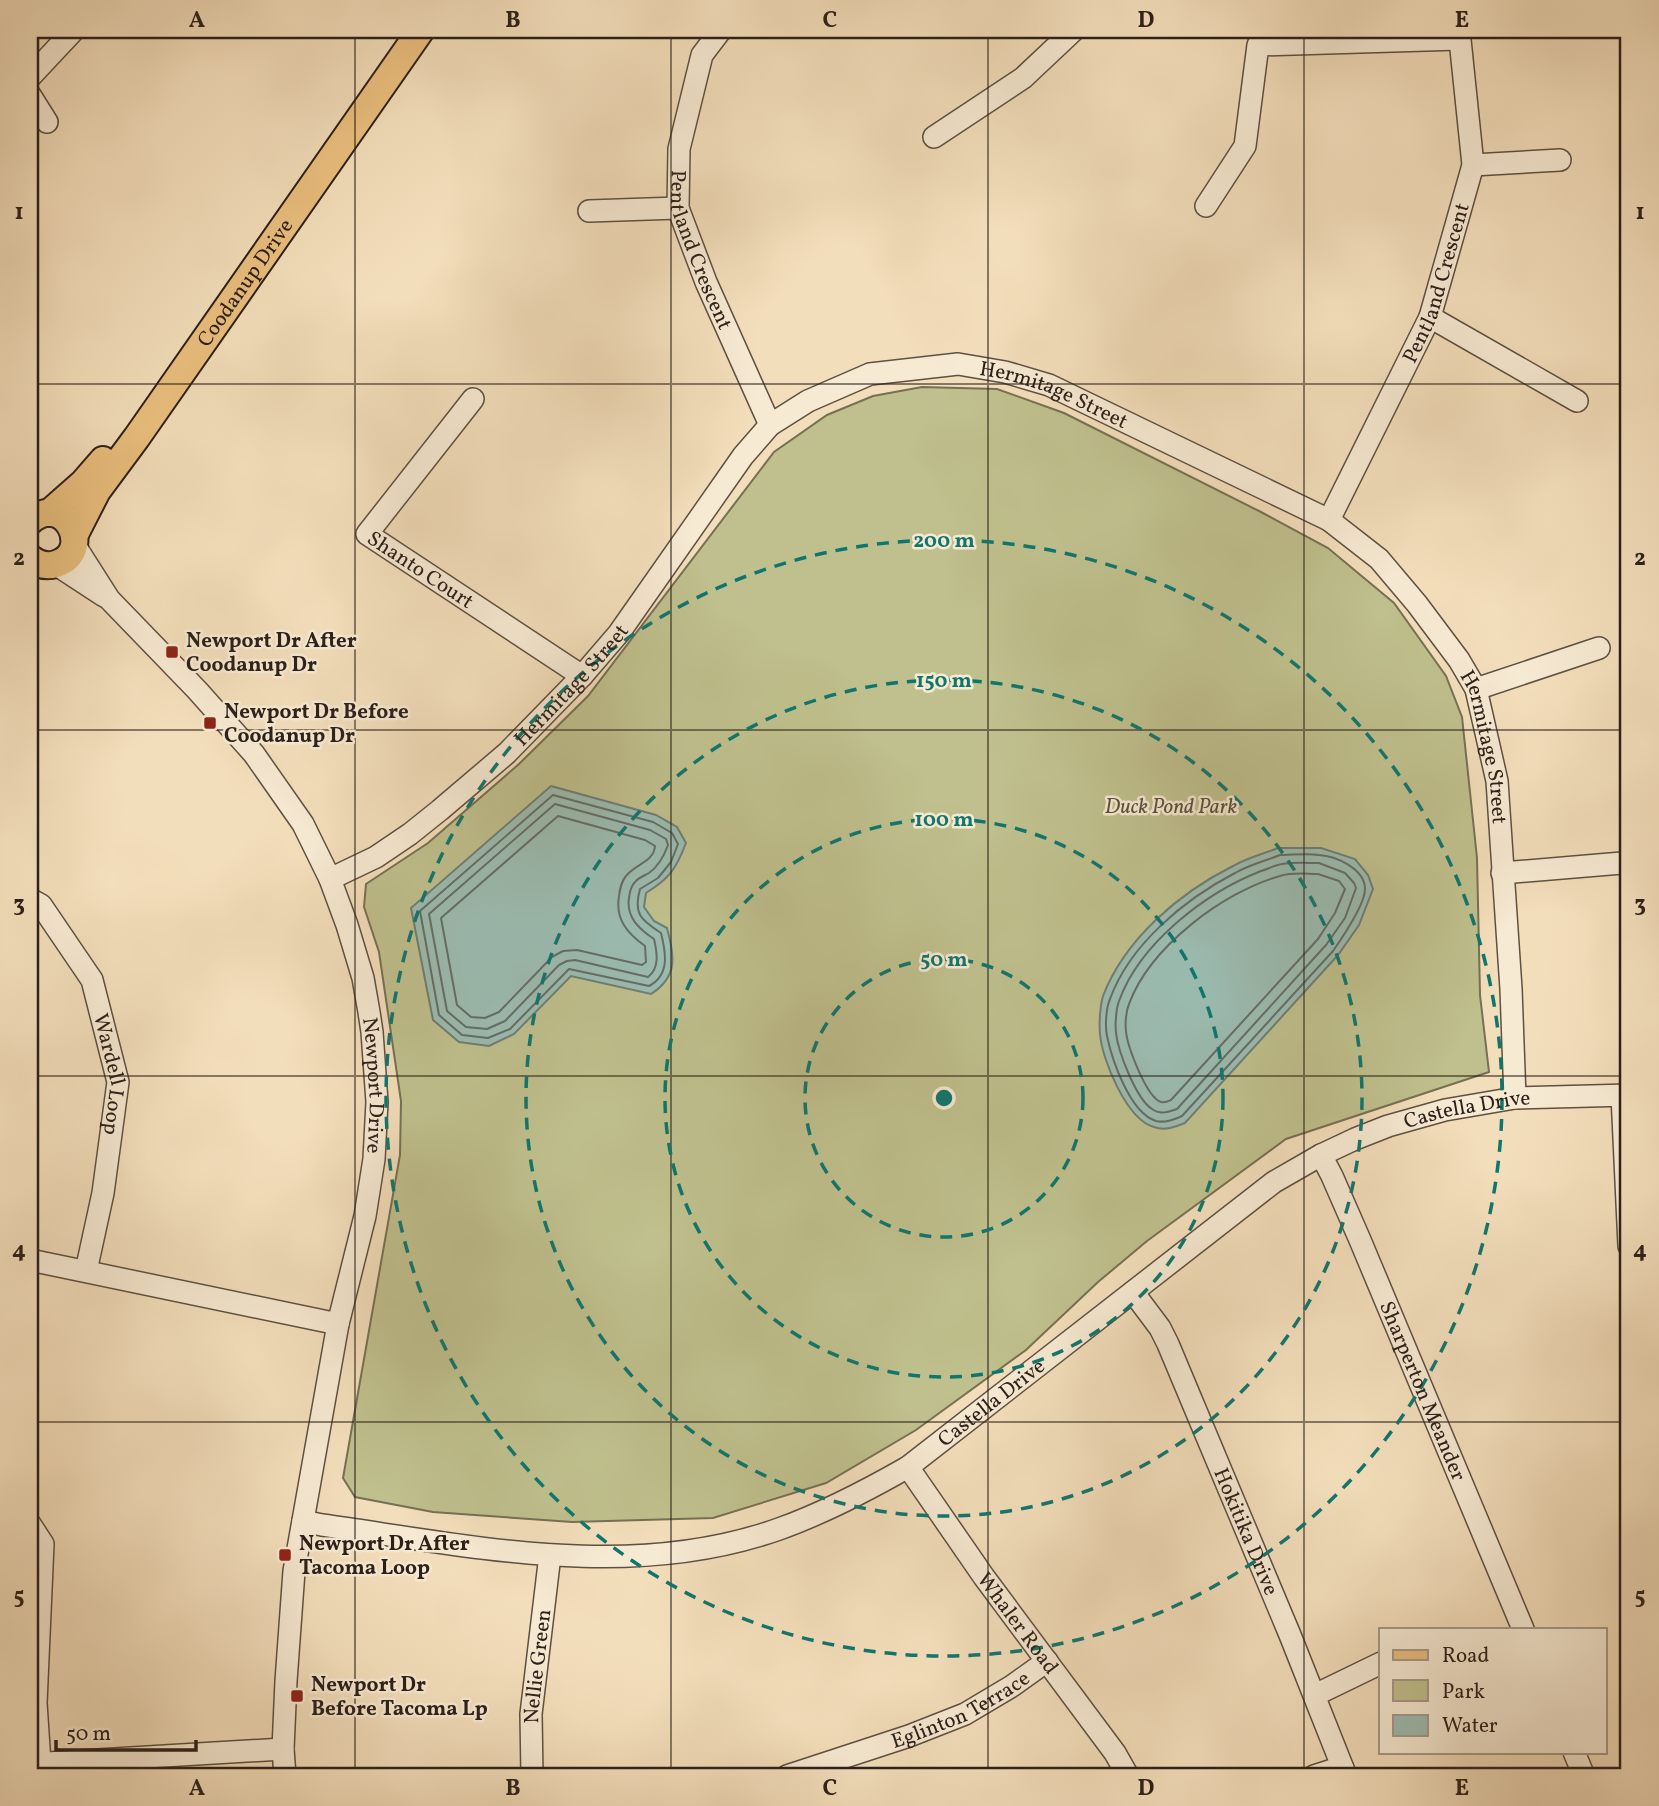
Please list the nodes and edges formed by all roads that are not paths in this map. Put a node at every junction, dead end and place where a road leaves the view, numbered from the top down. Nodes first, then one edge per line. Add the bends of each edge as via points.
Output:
1 (74, 30) edge
2 (406, 30) edge
3 (421, 30) edge
4 (720, 30) edge
5 (1074, 30) edge
6 (1459, 34) edge
7 (1253, 37) edge
8 (30, 77) edge
9 (30, 95) edge
10 (47, 122) dead end
11 (934, 136) dead end
12 (1560, 160) dead end
13 (1473, 165) junction
14 (1206, 206) dead end
15 (678, 208) junction
16 (589, 211) dead end
17 (1430, 317) junction
18 (473, 399) dead end
19 (1577, 401) dead end
20 (770, 425) junction
21 (39, 517) edge
22 (1329, 520) junction
23 (74, 540) junction
24 (39, 564) edge
25 (109, 599) junction
26 (1599, 648) dead end
27 (582, 676) junction
28 (1476, 689) junction
29 (1622, 863) dead end
30 (1502, 873) junction
31 (330, 879) junction
32 (30, 898) edge
33 (1626, 1095) edge
34 (1514, 1098) junction
35 (1321, 1155) junction
36 (1629, 1246) edge
37 (30, 1259) edge
38 (86, 1271) junction
39 (1133, 1293) junction
40 (338, 1324) junction
41 (908, 1467) junction
42 (303, 1521) junction
43 (30, 1524) edge
44 (550, 1555) junction
45 (1523, 1628) edge
46 (1047, 1661) junction
47 (1379, 1664) edge
48 (1315, 1695) junction
49 (284, 1749) junction
50 (1575, 1754) edge
51 (35, 1763) edge
52 (1344, 1772) edge
53 (285, 1776) edge
54 (532, 1776) edge
55 (787, 1776) edge
56 (1128, 1776) edge
57 (1314, 1776) edge
58 (1584, 1776) edge

1 - 8 street
2 - 21 main road, Coodanup Drive via 118,441 83,483
3 - 23 main road, Coodanup Drive via 97,491
4 - 15 street, Pentland Crescent via 702,55 679,149
5 - 11 street via 1023,78
6 - 7 street
6 - 13 street, Pentland Crescent
7 - 14 street via 1245,146
9 - 10 street
12 - 13 street
13 - 17 street, Pentland Crescent
15 - 16 street
15 - 20 street, Pentland Crescent
17 - 19 street
17 - 22 street, Pentland Crescent
18 - 27 street, Shanto Court via 367,534
20 - 22 street, Hermitage Street via 808,401 870,374 958,364 1049,385
20 - 27 street, Hermitage Street via 743,456 619,633
21 - 23 main road via 57,514 69,523
22 - 28 street, Hermitage Street via 1379,559 1426,615
23 - 24 main road, Coodanup Drive via 67,557
23 - 25 street, Newport Drive
24 - 25 street, Newport Drive
25 - 31 street, Newport Drive via 254,754 303,824
26 - 28 street
27 - 31 street, Hermitage Street via 507,753 420,826 376,857
28 - 30 street, Hermitage Street via 1497,781
29 - 30 street
30 - 34 street, Hermitage Street
31 - 40 street, Newport Drive via 363,978 377,1102 365,1216
32 - 38 street, Wardell Loop via 41,905 92,980 118,1082 103,1193
33 - 34 street, Castella Drive
33 - 36 street
34 - 35 street, Castella Drive via 1388,1126
35 - 39 street, Castella Drive via 1274,1182
35 - 45 street, Sharperton Meander
37 - 38 street
38 - 40 street
39 - 41 street, Castella Drive
39 - 48 street, Hokitika Drive via 1168,1344
40 - 42 street, Newport Drive
41 - 44 street, Castella Drive via 813,1515 722,1545 625,1557
41 - 46 street, Whaler Road
42 - 44 street, Castella Drive
42 - 49 street, Newport Drive via 289,1618
43 - 51 street via 43,1544
44 - 54 street, Nellie Green via 531,1714
46 - 55 street, Eglinton Terrace via 965,1714
46 - 56 street, Whaler Road
47 - 48 street
48 - 52 street, Hokitika Drive
49 - 51 street
49 - 53 street, Newport Drive
50 - 58 street
52 - 57 street

